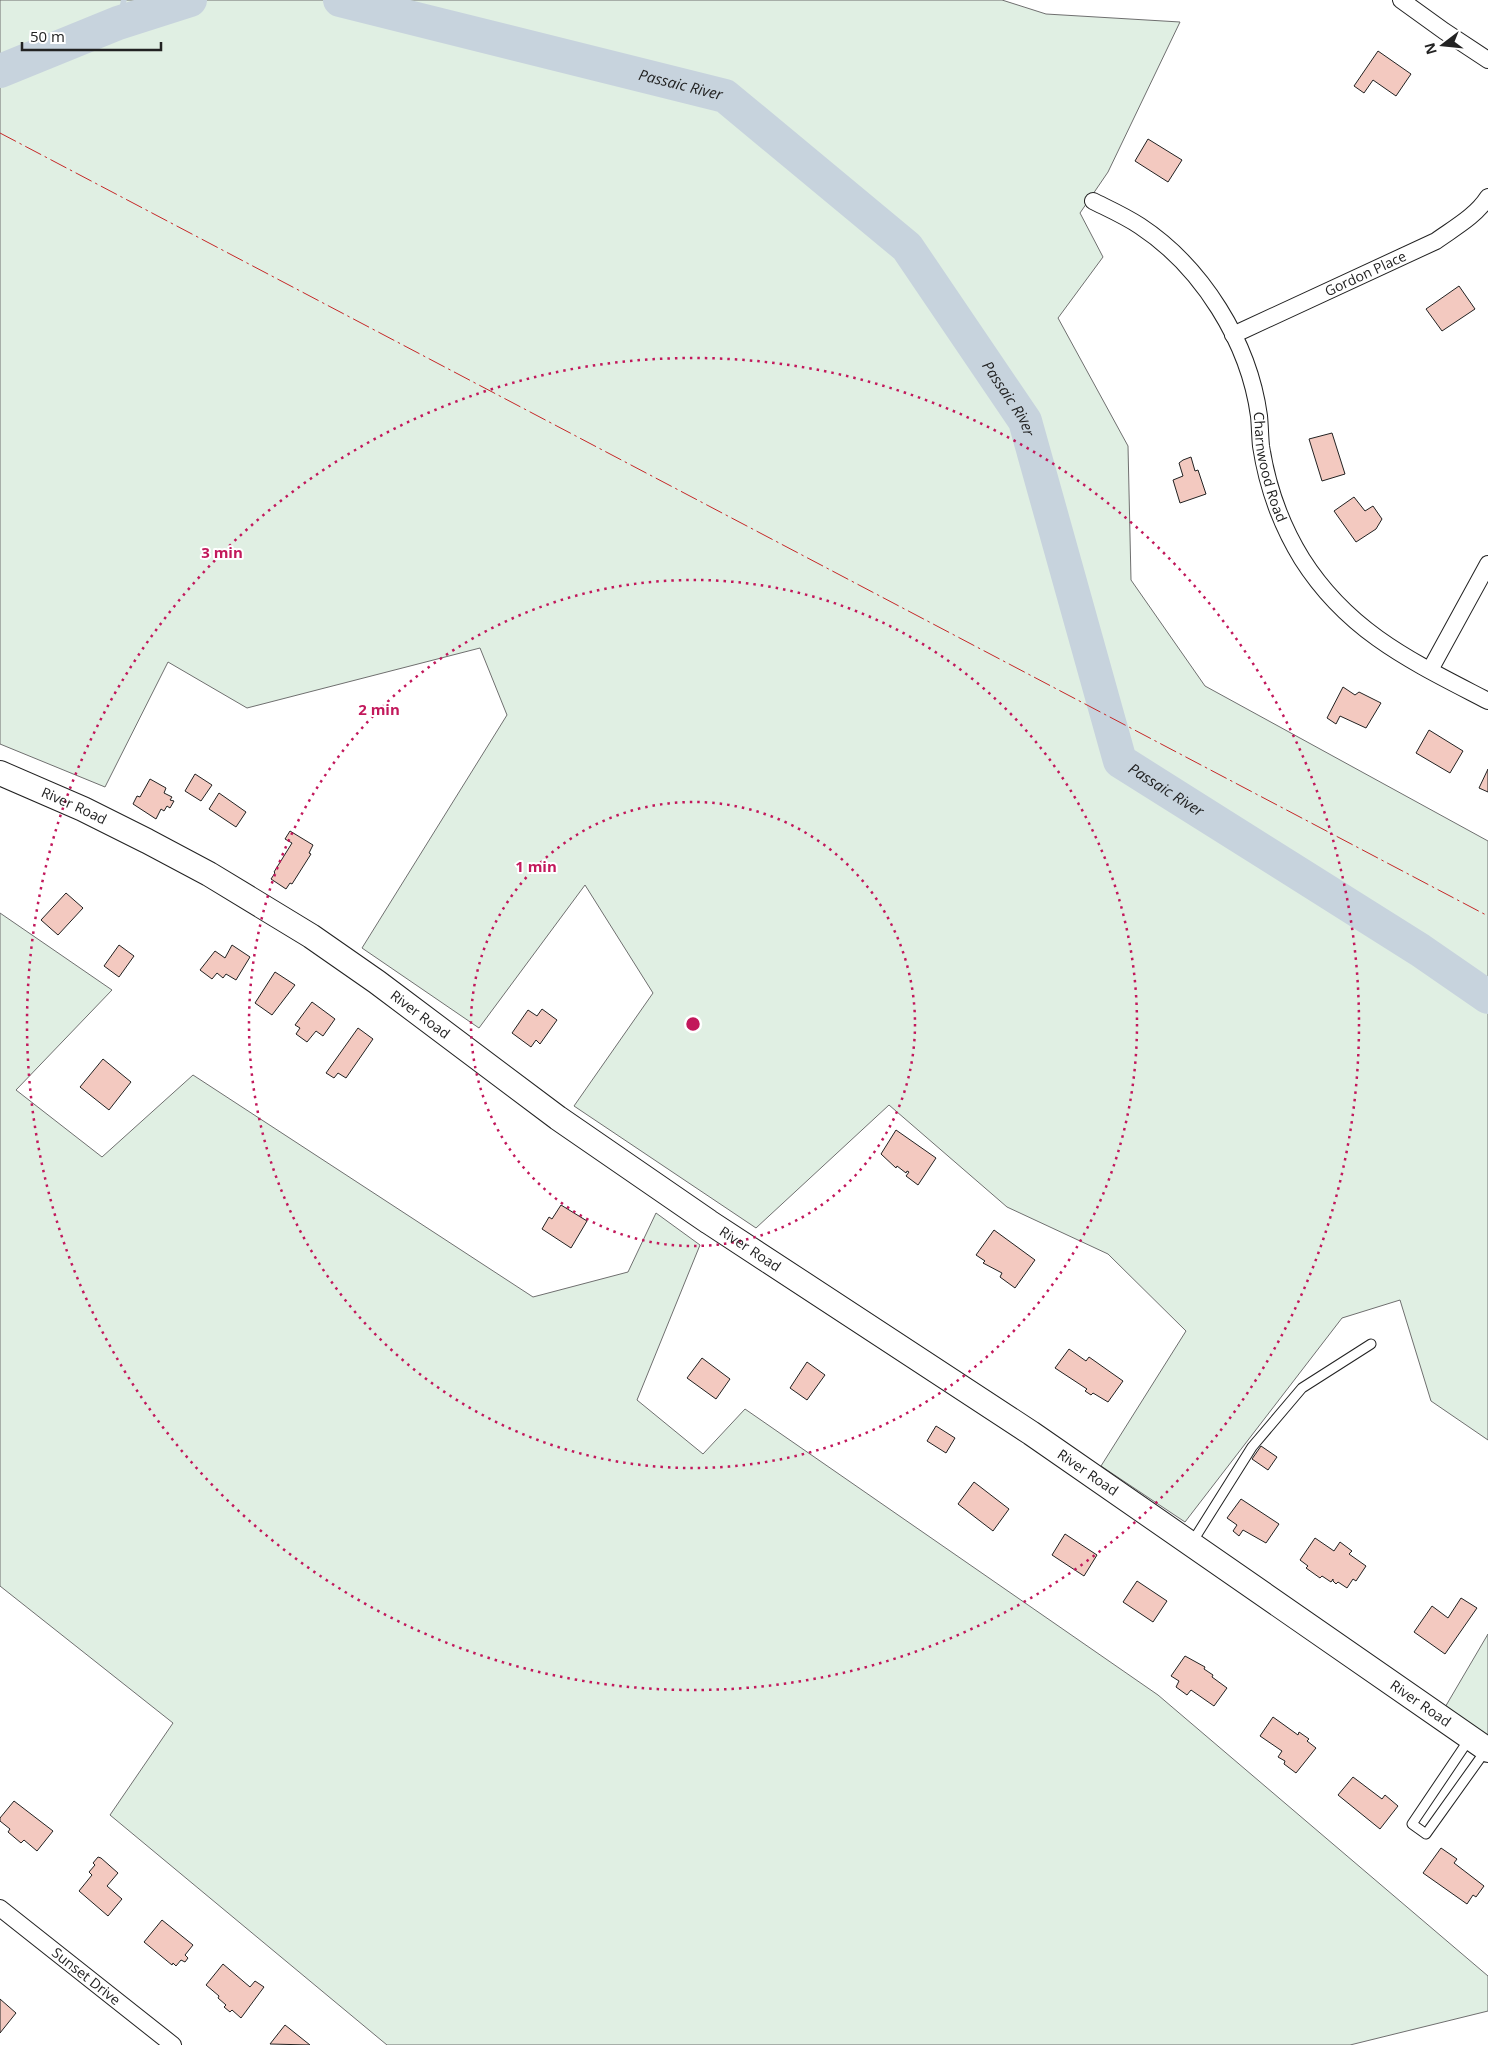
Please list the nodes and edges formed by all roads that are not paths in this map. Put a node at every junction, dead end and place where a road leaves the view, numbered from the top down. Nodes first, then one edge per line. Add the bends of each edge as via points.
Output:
1 (1402, 0) edge
2 (1420, 5) edge
3 (1488, 60) edge
4 (1488, 197) edge
5 (1093, 200) dead end
6 (1234, 335) junction
7 (1488, 564) edge
8 (1430, 670) junction
9 (1488, 701) edge
10 (0, 773) edge
11 (1371, 1344) dead end
12 (1191, 1544) junction
13 (1482, 1746) edge
14 (0, 1908) edge
15 (173, 2045) edge

1 - 2 street
2 - 3 street via 1444,32
4 - 6 street, Gordon Place via 1464,221 1436,241
5 - 6 street, Charnwood Road via 1139,226 1179,259 1199,281
6 - 8 street, Charnwood Road via 1253,386 1267,475 1287,532 1302,558 1329,594 1361,626 1396,652
7 - 8 street
8 - 9 street, Charnwood Road
10 - 12 street, River Road via 147,841 209,874 311,936 558,1118 685,1206 1031,1433
11 - 12 lane via 1302,1388 1252,1447
12 - 13 street, River Road
13 - 13 lane via 1426,1834 1412,1824
14 - 15 street, Sunset Drive

